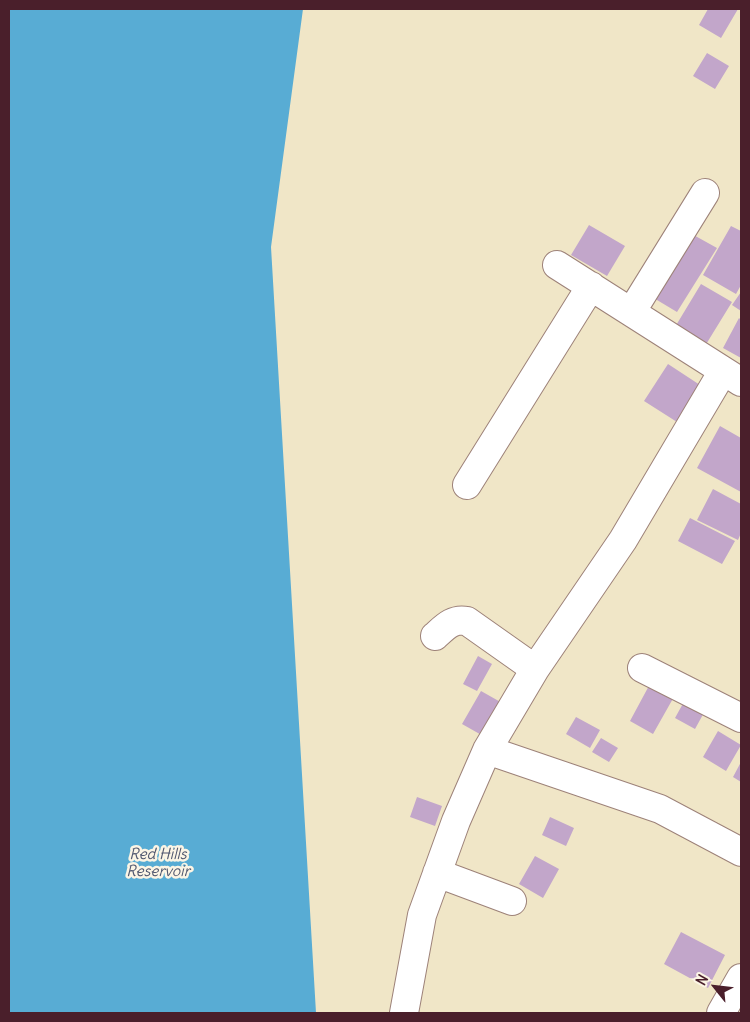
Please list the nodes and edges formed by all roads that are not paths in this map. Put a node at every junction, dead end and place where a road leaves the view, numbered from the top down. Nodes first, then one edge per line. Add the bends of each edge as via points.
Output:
1 (706, 193) dead end
2 (557, 264) dead end
3 (591, 286) junction
4 (632, 311) junction
5 (736, 378) edge
6 (468, 484) dead end
7 (435, 636) dead end
8 (642, 668) dead end
9 (534, 669) junction
10 (741, 718) edge
11 (487, 750) junction
12 (741, 852) edge
13 (437, 873) junction
14 (512, 901) dead end
15 (741, 978) edge
16 (724, 1012) edge
17 (404, 1013) edge

1 - 4 street
2 - 3 street
3 - 4 street
3 - 6 street
4 - 5 street
5 - 9 street
7 - 9 street via 448,624 467,621
8 - 10 street
9 - 11 street
11 - 12 street via 660,809
11 - 13 street
13 - 14 street
13 - 17 street via 422,915
15 - 16 street

